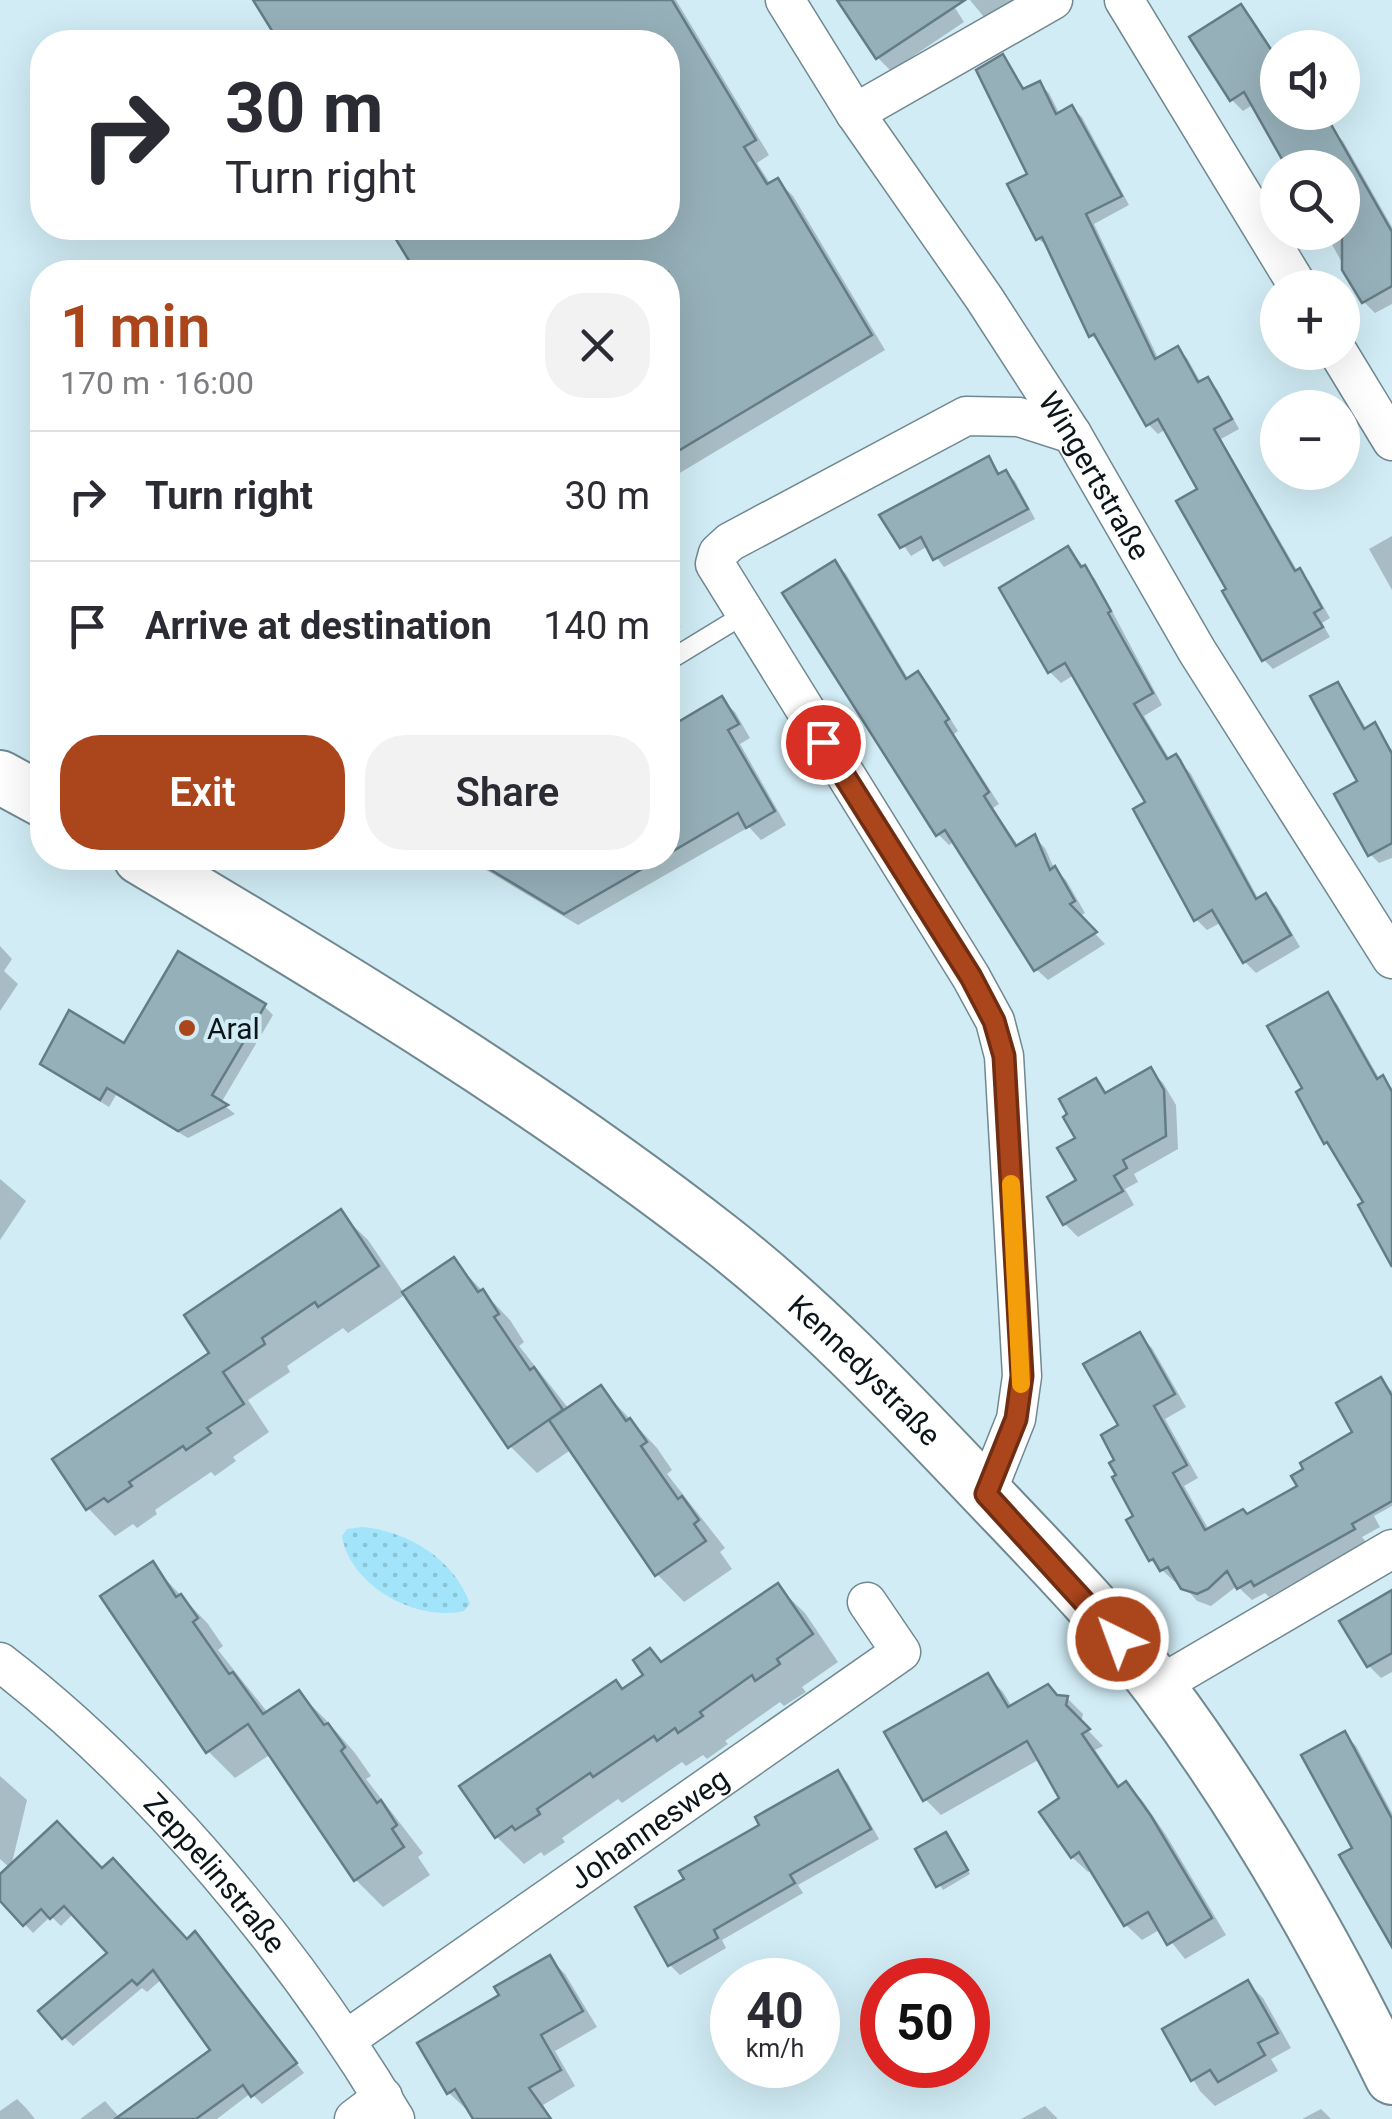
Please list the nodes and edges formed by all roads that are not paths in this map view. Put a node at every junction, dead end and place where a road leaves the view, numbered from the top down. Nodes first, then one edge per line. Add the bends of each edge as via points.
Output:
1 (785, 0) edge
2 (1053, 0) edge
3 (1124, 0) edge
4 (855, 113) junction
5 (1288, 270) edge
6 (1349, 370) edge
7 (1072, 434) junction
8 (1392, 441) edge
9 (745, 614) junction
10 (680, 654) edge
11 (160, 870) edge
12 (1391, 954) edge
13 (986, 1494) junction
14 (1392, 1549) edge
15 (867, 1602) dead end
16 (0, 1662) edge
17 (1158, 1686) junction
18 (347, 2039) junction
19 (1388, 2060) edge
20 (377, 2112) edge

1 - 4 street, Wingertstraße
2 - 4 street
3 - 5 street
4 - 7 street, Wingertstraße
6 - 8 street
7 - 9 street via 1019,417 966,416 730,542 715,564
7 - 12 street, Wingertstraße via 1197,651
9 - 10 lane
9 - 13 street via 971,977 1004,1056 1022,1376 1016,1419
11 - 13 main road, Kennedystraße via 406,1020 723,1241 831,1335
13 - 17 main road, Kennedystraße
14 - 17 street
15 - 18 street, Johannesweg via 902,1652
16 - 18 street, Zeppelinstraße via 159,1806
17 - 19 main road, Kennedystraße via 1271,1853
18 - 20 street, Zeppelinstraße

